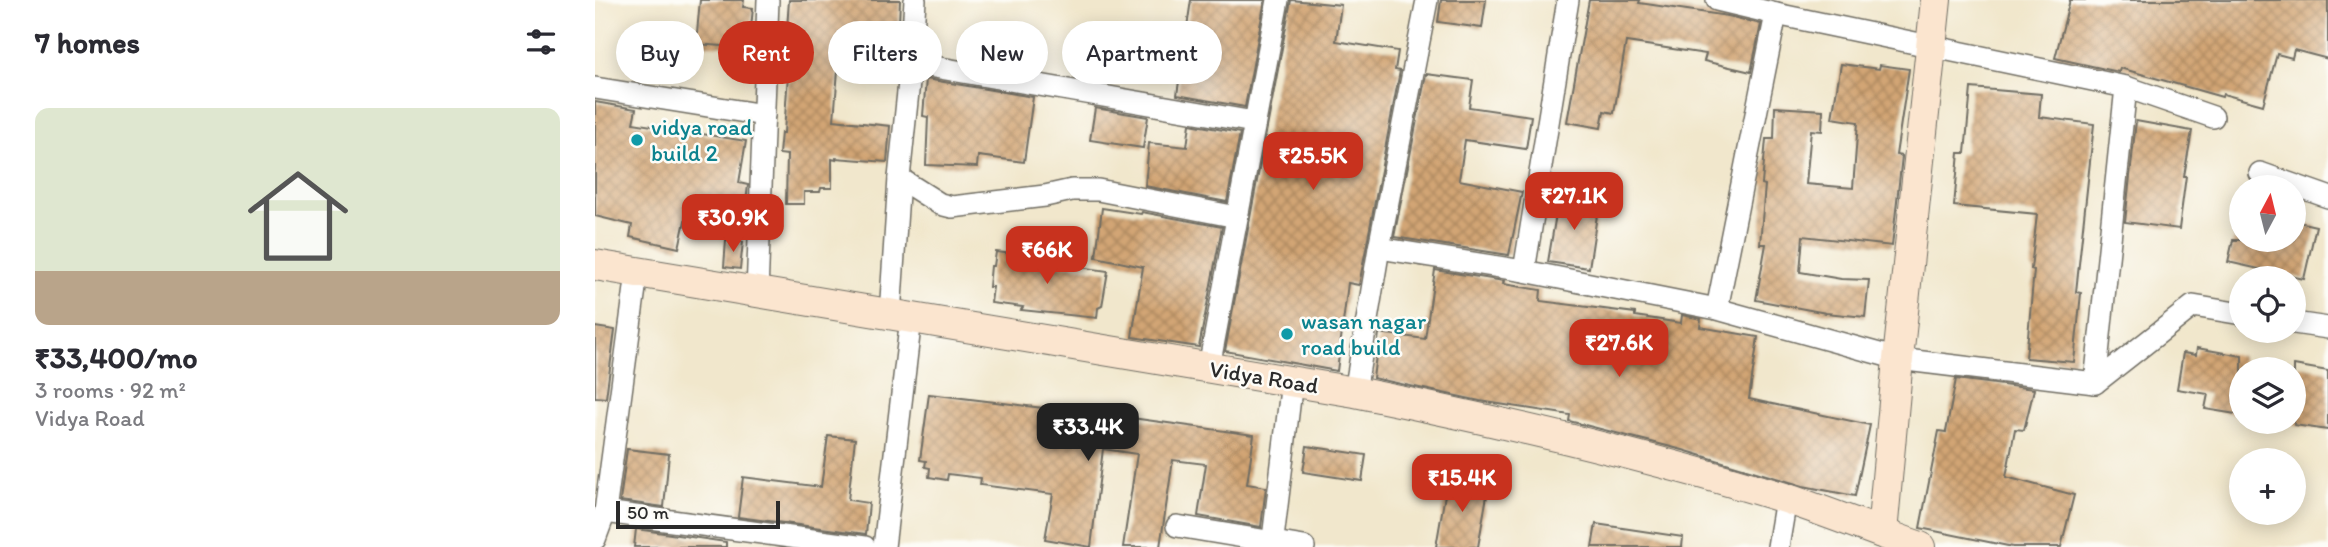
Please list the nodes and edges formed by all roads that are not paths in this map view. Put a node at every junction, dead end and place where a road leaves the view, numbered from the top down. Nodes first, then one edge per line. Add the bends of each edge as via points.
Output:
1 (768, 0) edge
2 (915, 0) edge
3 (1278, 0) edge
4 (1427, 0) edge
5 (1568, 0) edge
6 (1717, 0) edge
7 (1936, 0) edge
8 (1776, 14) junction
9 (914, 21) edge
10 (1931, 47) junction
11 (942, 68) edge
12 (909, 84) edge
13 (2126, 87) junction
14 (595, 88) edge
15 (764, 115) junction
16 (2213, 117) dead end
17 (1254, 122) junction
18 (2260, 173) dead end
19 (899, 178) junction
20 (2328, 197) edge
21 (1237, 217) junction
22 (1379, 248) junction
23 (595, 265) edge
24 (1524, 271) junction
25 (637, 273) junction
26 (757, 293) junction
27 (1717, 309) junction
28 (2229, 312) edge
29 (901, 317) junction
30 (2306, 325) edge
31 (2328, 328) edge
32 (1898, 359) junction
33 (1209, 367) junction
34 (1292, 381) junction
35 (2095, 383) junction
36 (1355, 391) junction
37 (1786, 499) junction
38 (604, 512) junction
39 (1177, 526) dead end
40 (1882, 533) junction
41 (595, 540) edge
42 (1273, 544) edge
43 (865, 547) edge
44 (884, 547) edge
45 (1304, 547) edge
46 (1778, 547) edge
47 (1920, 547) edge

1 - 15 street
2 - 9 street
3 - 17 street
4 - 22 street
5 - 24 street
6 - 8 street
7 - 10 street
8 - 10 street
8 - 27 street
10 - 13 street
10 - 32 street
11 - 17 street
12 - 19 street
13 - 16 street
13 - 35 street
14 - 15 street
15 - 26 street
17 - 21 street
18 - 20 street
19 - 21 street via 952,207 1098,190
19 - 29 street
21 - 33 street
22 - 24 street
22 - 36 street
23 - 25 street, Vidya Road
24 - 27 street
25 - 26 street, Vidya Road
25 - 38 street
26 - 29 street, Vidya Road
27 - 32 street
28 - 35 street via 2193,306
29 - 33 street, Vidya Road
29 - 44 street
30 - 31 street
32 - 35 street
32 - 40 street
33 - 34 street, Vidya Road
34 - 36 street, Vidya Road
34 - 42 street
36 - 37 street, Vidya Road via 1665,463
37 - 40 street, Vidya Road
37 - 46 street
38 - 41 street
38 - 43 street
39 - 42 street
40 - 47 street, Vidya Road
42 - 45 street

